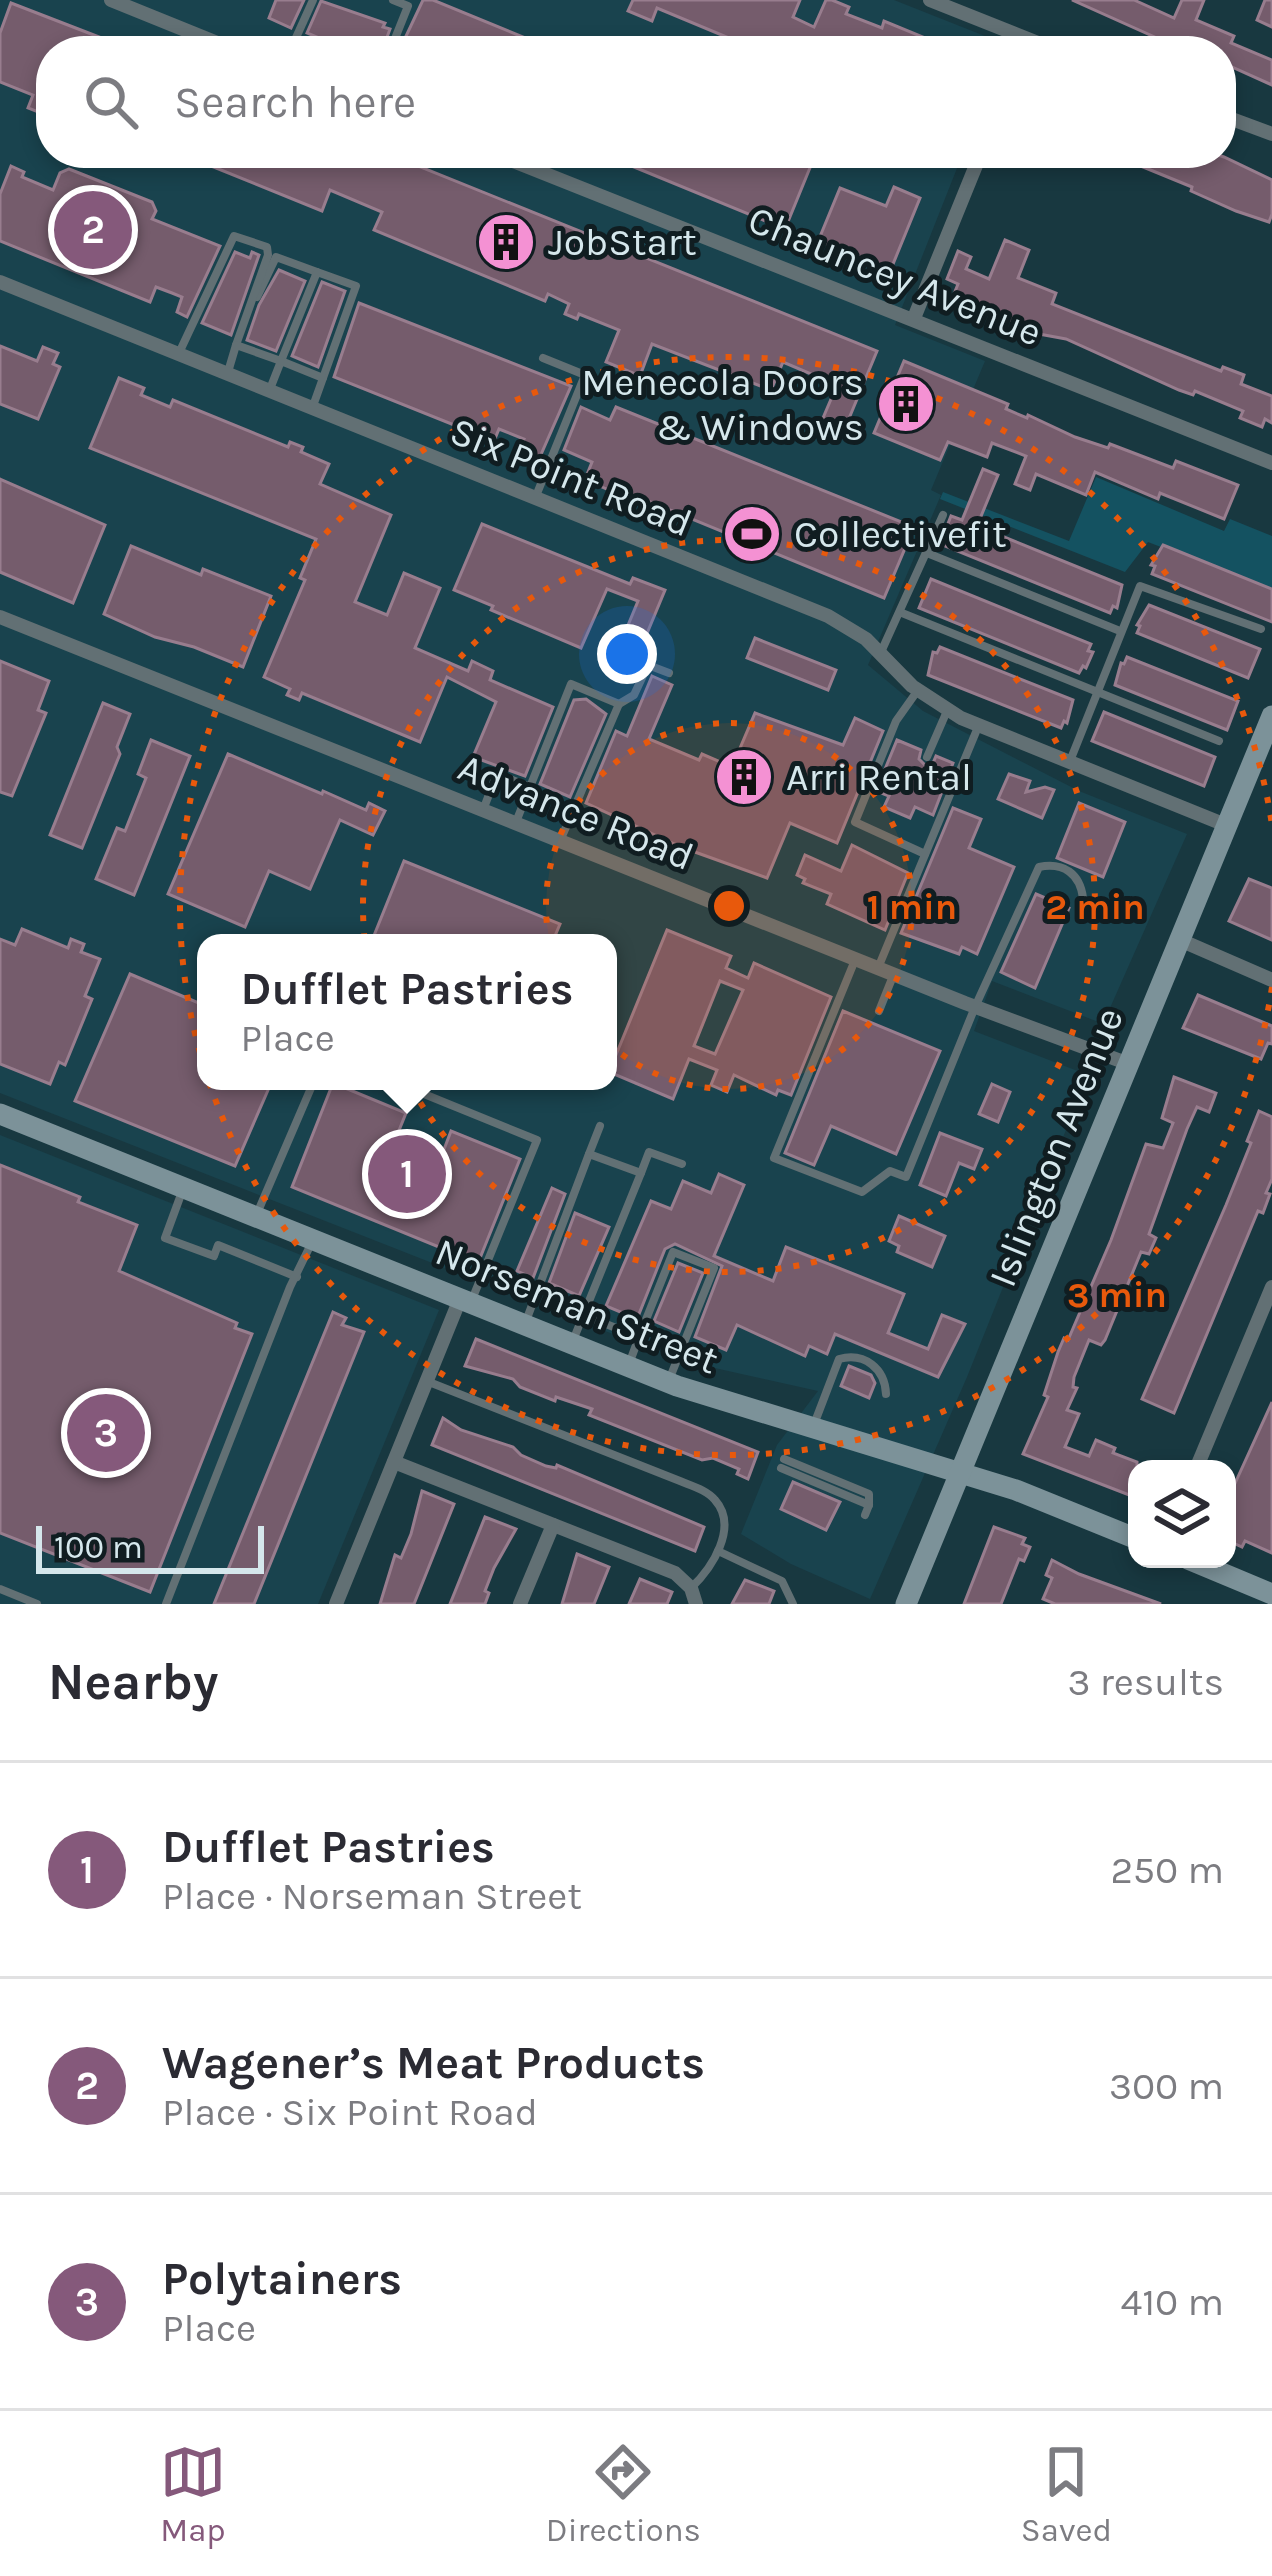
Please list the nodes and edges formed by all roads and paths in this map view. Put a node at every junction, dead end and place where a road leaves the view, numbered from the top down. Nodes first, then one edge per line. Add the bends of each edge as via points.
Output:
1 (111, 0) edge
2 (313, 0) edge
3 (393, 0) edge
4 (930, 0) edge
5 (200, 36) edge
6 (297, 36) edge
7 (395, 36) edge
8 (1003, 36) edge
9 (1236, 121) edge
10 (1272, 134) edge
11 (531, 168) edge
12 (975, 168) edge
13 (317, 272) junction
14 (0, 282) edge
15 (251, 302) junction
16 (914, 318) junction
17 (236, 345) junction
18 (179, 354) junction
19 (543, 358) dead end
20 (281, 362) junction
21 (227, 374) junction
22 (323, 378) junction
23 (270, 391) junction
24 (312, 408) junction
25 (1272, 464) edge
26 (535, 498) junction
27 (943, 515) dead end
28 (928, 554) junction
29 (902, 613) junction
30 (0, 617) edge
31 (1261, 629) dead end
32 (1120, 631) junction
33 (881, 652) junction
34 (670, 673) dead end
35 (918, 690) junction
36 (1096, 692) junction
37 (619, 704) junction
38 (947, 711) junction
39 (978, 725) junction
40 (1270, 730) edge
41 (1219, 741) dead end
42 (927, 757) dead end
43 (1069, 762) junction
44 (530, 788) junction
45 (483, 810) junction
46 (515, 823) junction
47 (1228, 826) junction
48 (560, 841) junction
49 (925, 854) junction
50 (1083, 898) dead end
51 (1180, 940) junction
52 (856, 959) junction
53 (878, 968) junction
54 (894, 974) junction
55 (1272, 980) edge
56 (975, 1007) junction
57 (879, 1011) dead end
58 (1129, 1064) junction
59 (310, 1090) edge
60 (414, 1090) edge
61 (0, 1114) edge
62 (600, 1126) dead end
63 (590, 1154) junction
64 (682, 1164) dead end
65 (641, 1173) junction
66 (183, 1188) junction
67 (255, 1217) junction
68 (312, 1240) junction
69 (297, 1277) junction
70 (1272, 1287) edge
71 (465, 1301) junction
72 (583, 1316) junction
73 (525, 1325) junction
74 (639, 1337) junction
75 (571, 1344) junction
76 (628, 1367) junction
77 (427, 1381) junction
78 (668, 1383) junction
79 (886, 1394) dead end
80 (812, 1431) junction
81 (1200, 1460) edge
82 (394, 1462) junction
83 (783, 1464) dead end
84 (959, 1474) junction
85 (867, 1510) dead end
86 (553, 1525) junction
87 (1128, 1535) edge
88 (718, 1551) junction
89 (1210, 1568) edge
90 (691, 1588) junction
91 (0, 1589) edge
92 (1272, 1594) edge
93 (37, 1604) edge
94 (166, 1604) edge
95 (336, 1604) edge
96 (520, 1604) edge
97 (696, 1604) edge
98 (793, 1604) edge
99 (905, 1604) edge

1 - 5 street
2 - 6 lane
3 - 7 lane via 408,6
4 - 8 street
9 - 10 street
11 - 16 street, Chauncey Avenue
12 - 16 street
13 - 15 lane via 276,257
13 - 20 lane
13 - 22 lane via 356,286
14 - 18 street, Six Point Road
15 - 17 lane
15 - 18 lane via 267,247 234,236
16 - 25 street, Chauncey Avenue
17 - 20 lane
17 - 21 lane
18 - 21 street, Six Point Road
19 - 26 lane via 585,375
20 - 22 lane
20 - 23 lane
21 - 23 street, Six Point Road
22 - 24 lane
23 - 24 street, Six Point Road
24 - 26 street, Six Point Road
26 - 33 street, Six Point Road via 828,616
27 - 28 lane
28 - 29 lane
28 - 32 lane
29 - 33 lane
29 - 36 lane
30 - 45 street, Advance Road
31 - 32 lane via 1145,585
32 - 36 lane
33 - 35 street, Six Point Road
34 - 37 lane via 648,665 634,695
35 - 38 street, Six Point Road
35 - 49 lane via 896,721 855,822
36 - 41 lane
36 - 43 lane
37 - 44 lane via 571,684
37 - 48 lane
38 - 39 street, Six Point Road
38 - 42 lane
39 - 43 street, Six Point Road
39 - 49 lane
40 - 47 street, Islington Avenue
43 - 47 street, Six Point Road
44 - 45 lane via 497,774
44 - 46 lane
45 - 46 street, Advance Road
46 - 48 street, Advance Road
47 - 51 street, Islington Avenue
48 - 52 street, Advance Road
49 - 53 lane
50 - 56 lane via 1074,874 1039,867
51 - 55 street
51 - 58 street, Islington Avenue
52 - 53 street, Advance Road
52 - 56 lane via 774,1158 862,1192 890,1171 906,1177
53 - 54 street, Advance Road
54 - 56 street, Advance Road
54 - 57 lane
56 - 58 street, Advance Road
58 - 84 street, Islington Avenue
59 - 67 lane
60 - 71 lane via 537,1140
61 - 66 street, Norseman Street
62 - 63 lane
63 - 65 lane
63 - 73 lane
64 - 65 lane via 649,1152
65 - 72 lane
66 - 67 street, Norseman Street
66 - 69 lane via 165,1238 214,1256 218,1245
67 - 68 street, Norseman Street
68 - 69 lane
68 - 71 street, Norseman Street
69 - 94 lane
70 - 81 street
71 - 73 street, Norseman Street
71 - 77 street
72 - 74 lane
72 - 75 lane
73 - 75 street, Norseman Street
74 - 76 lane
74 - 78 lane via 674,1252 713,1268
75 - 76 street, Norseman Street
76 - 78 street, Norseman Street
77 - 82 street
77 - 88 lane via 707,1493 723,1515
78 - 80 street, Norseman Street
79 - 80 lane via 876,1366 839,1359
80 - 84 street, Norseman Street
82 - 86 street
82 - 95 street
83 - 85 lane
84 - 87 street, Norseman Street
84 - 99 street, Islington Avenue
86 - 90 street via 675,1574
86 - 96 street
88 - 90 lane
88 - 98 lane via 782,1581
89 - 92 street
90 - 97 street
91 - 93 lane

